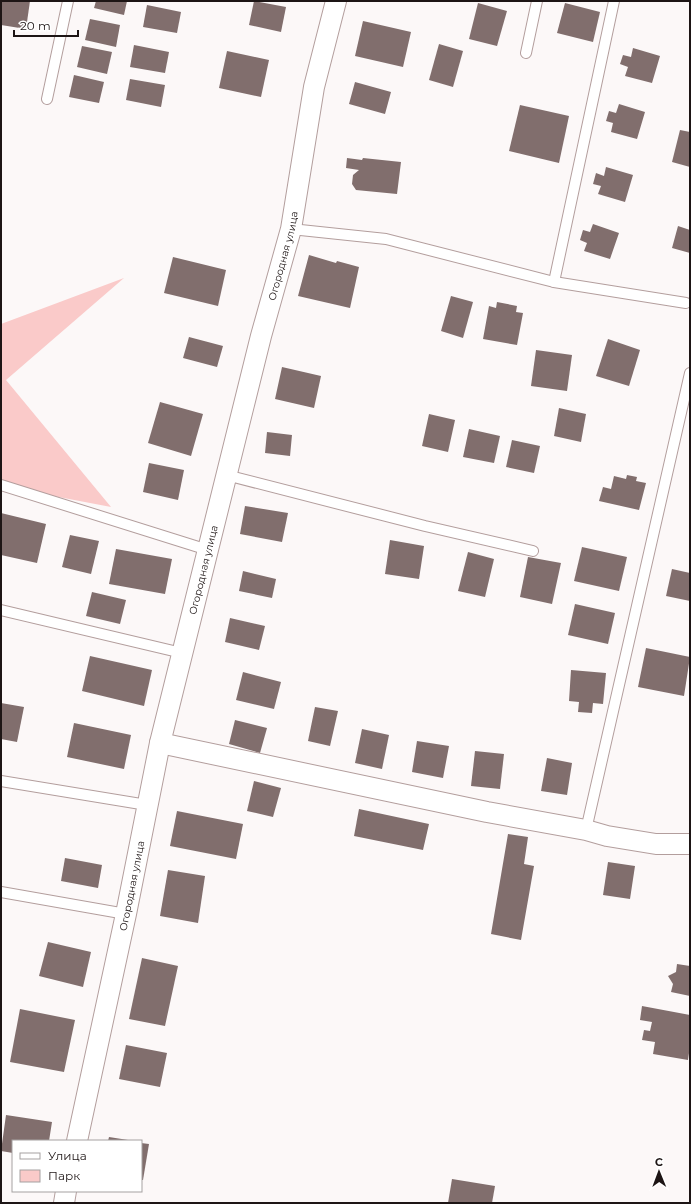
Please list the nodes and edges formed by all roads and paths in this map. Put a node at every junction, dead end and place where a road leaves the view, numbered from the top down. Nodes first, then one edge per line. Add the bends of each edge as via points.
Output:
1 (68, 1) edge
2 (336, 1) edge
3 (537, 1) edge
4 (614, 1) edge
5 (526, 53) dead end
6 (47, 99) dead end
7 (291, 229) junction
8 (554, 282) junction
9 (686, 303) dead end
10 (690, 373) edge
11 (226, 475) junction
12 (1, 485) edge
13 (208, 550) junction
14 (533, 551) dead end
15 (1, 610) edge
16 (182, 653) junction
17 (160, 742) junction
18 (1, 781) edge
19 (147, 805) junction
20 (586, 830) junction
21 (690, 844) edge
22 (1, 892) edge
23 (126, 914) junction
24 (77, 1140) edge
25 (66, 1192) edge
26 (64, 1203) edge

1 - 6 lane
2 - 7 street, Огородная улица via 314,88
3 - 5 lane
4 - 8 lane
7 - 8 lane via 386,239
7 - 11 street, Огородная улица
8 - 9 lane
10 - 20 lane
11 - 13 street, Огородная улица
11 - 14 lane
12 - 13 lane
13 - 16 street, Огородная улица
15 - 16 lane
16 - 17 street, Огородная улица
17 - 19 street, Огородная улица
17 - 20 street via 479,810
18 - 19 lane
19 - 23 street, Огородная улица
20 - 21 street via 656,844
22 - 23 lane
23 - 24 street, Огородная улица
25 - 26 street

